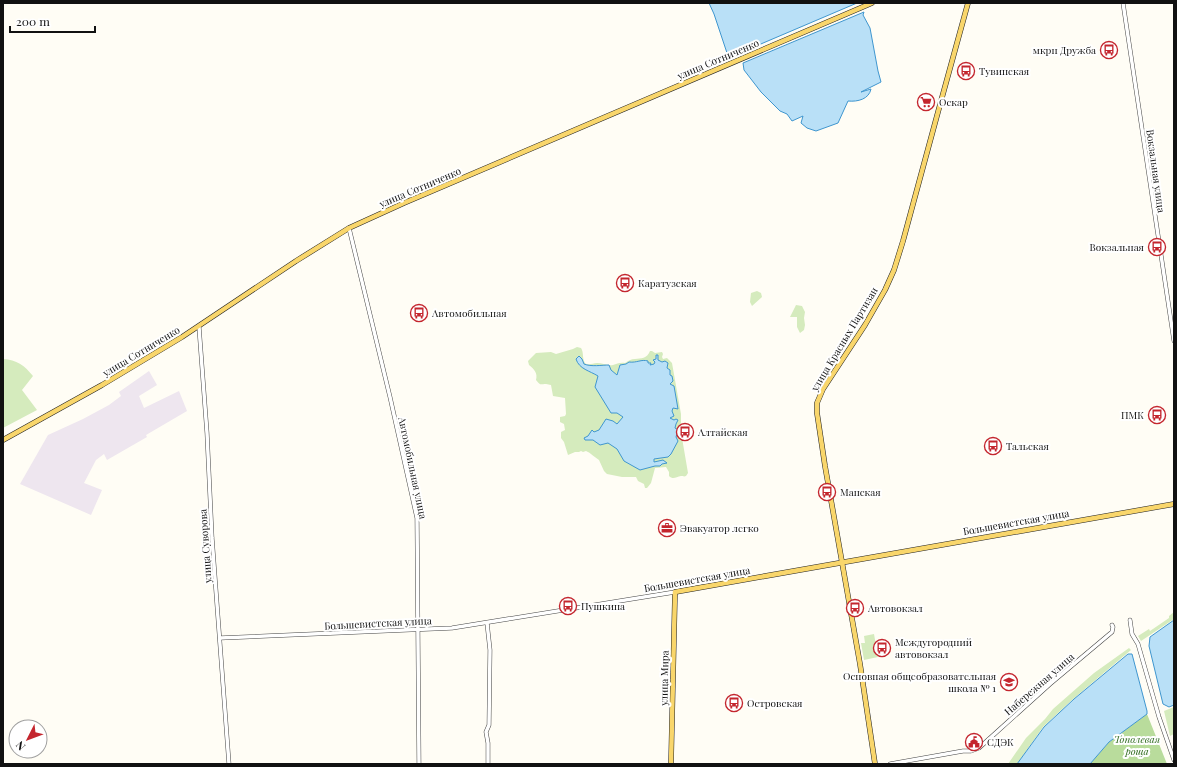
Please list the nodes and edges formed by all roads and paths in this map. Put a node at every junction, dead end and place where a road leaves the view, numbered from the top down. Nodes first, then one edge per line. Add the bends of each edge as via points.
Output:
1 (872, 3) edge
2 (968, 3) edge
3 (1123, 3) edge
4 (349, 228) junction
5 (199, 327) junction
6 (1174, 342) edge
7 (3, 440) edge
8 (1174, 504) edge
9 (842, 562) junction
10 (675, 592) junction
11 (1130, 620) dead end
12 (487, 623) junction
13 (1112, 625) dead end
14 (417, 630) junction
15 (220, 638) junction
16 (1174, 760) edge
17 (229, 764) edge
18 (419, 764) edge
19 (488, 764) edge
20 (671, 764) edge
21 (876, 764) edge
22 (890, 764) edge

1 - 4 main road, улица Сотниченко
2 - 9 main road, улица Красных Партизан via 894,270 865,325 823,389 817,403
3 - 6 street, Вокзальная улица
4 - 5 main road, улица Сотниченко
4 - 14 street, Автомобильная улица via 417,518
5 - 7 main road, улица Сотниченко via 136,366
5 - 15 street, улица Суворова
8 - 9 main road, Большевистская улица
9 - 10 main road, Большевистская улица
9 - 21 main road, улица Красных Партизан
10 - 12 street, Большевистская улица
10 - 20 main road, улица Мира
11 - 16 street via 1132,634 1138,644
12 - 14 street, Большевистская улица
12 - 19 street via 490,650 489,725 486,732
13 - 22 street, Набережная улица via 1112,632 979,748
14 - 15 street, Большевистская улица
14 - 18 street, Автомобильная улица
15 - 17 street, улица Суворова

